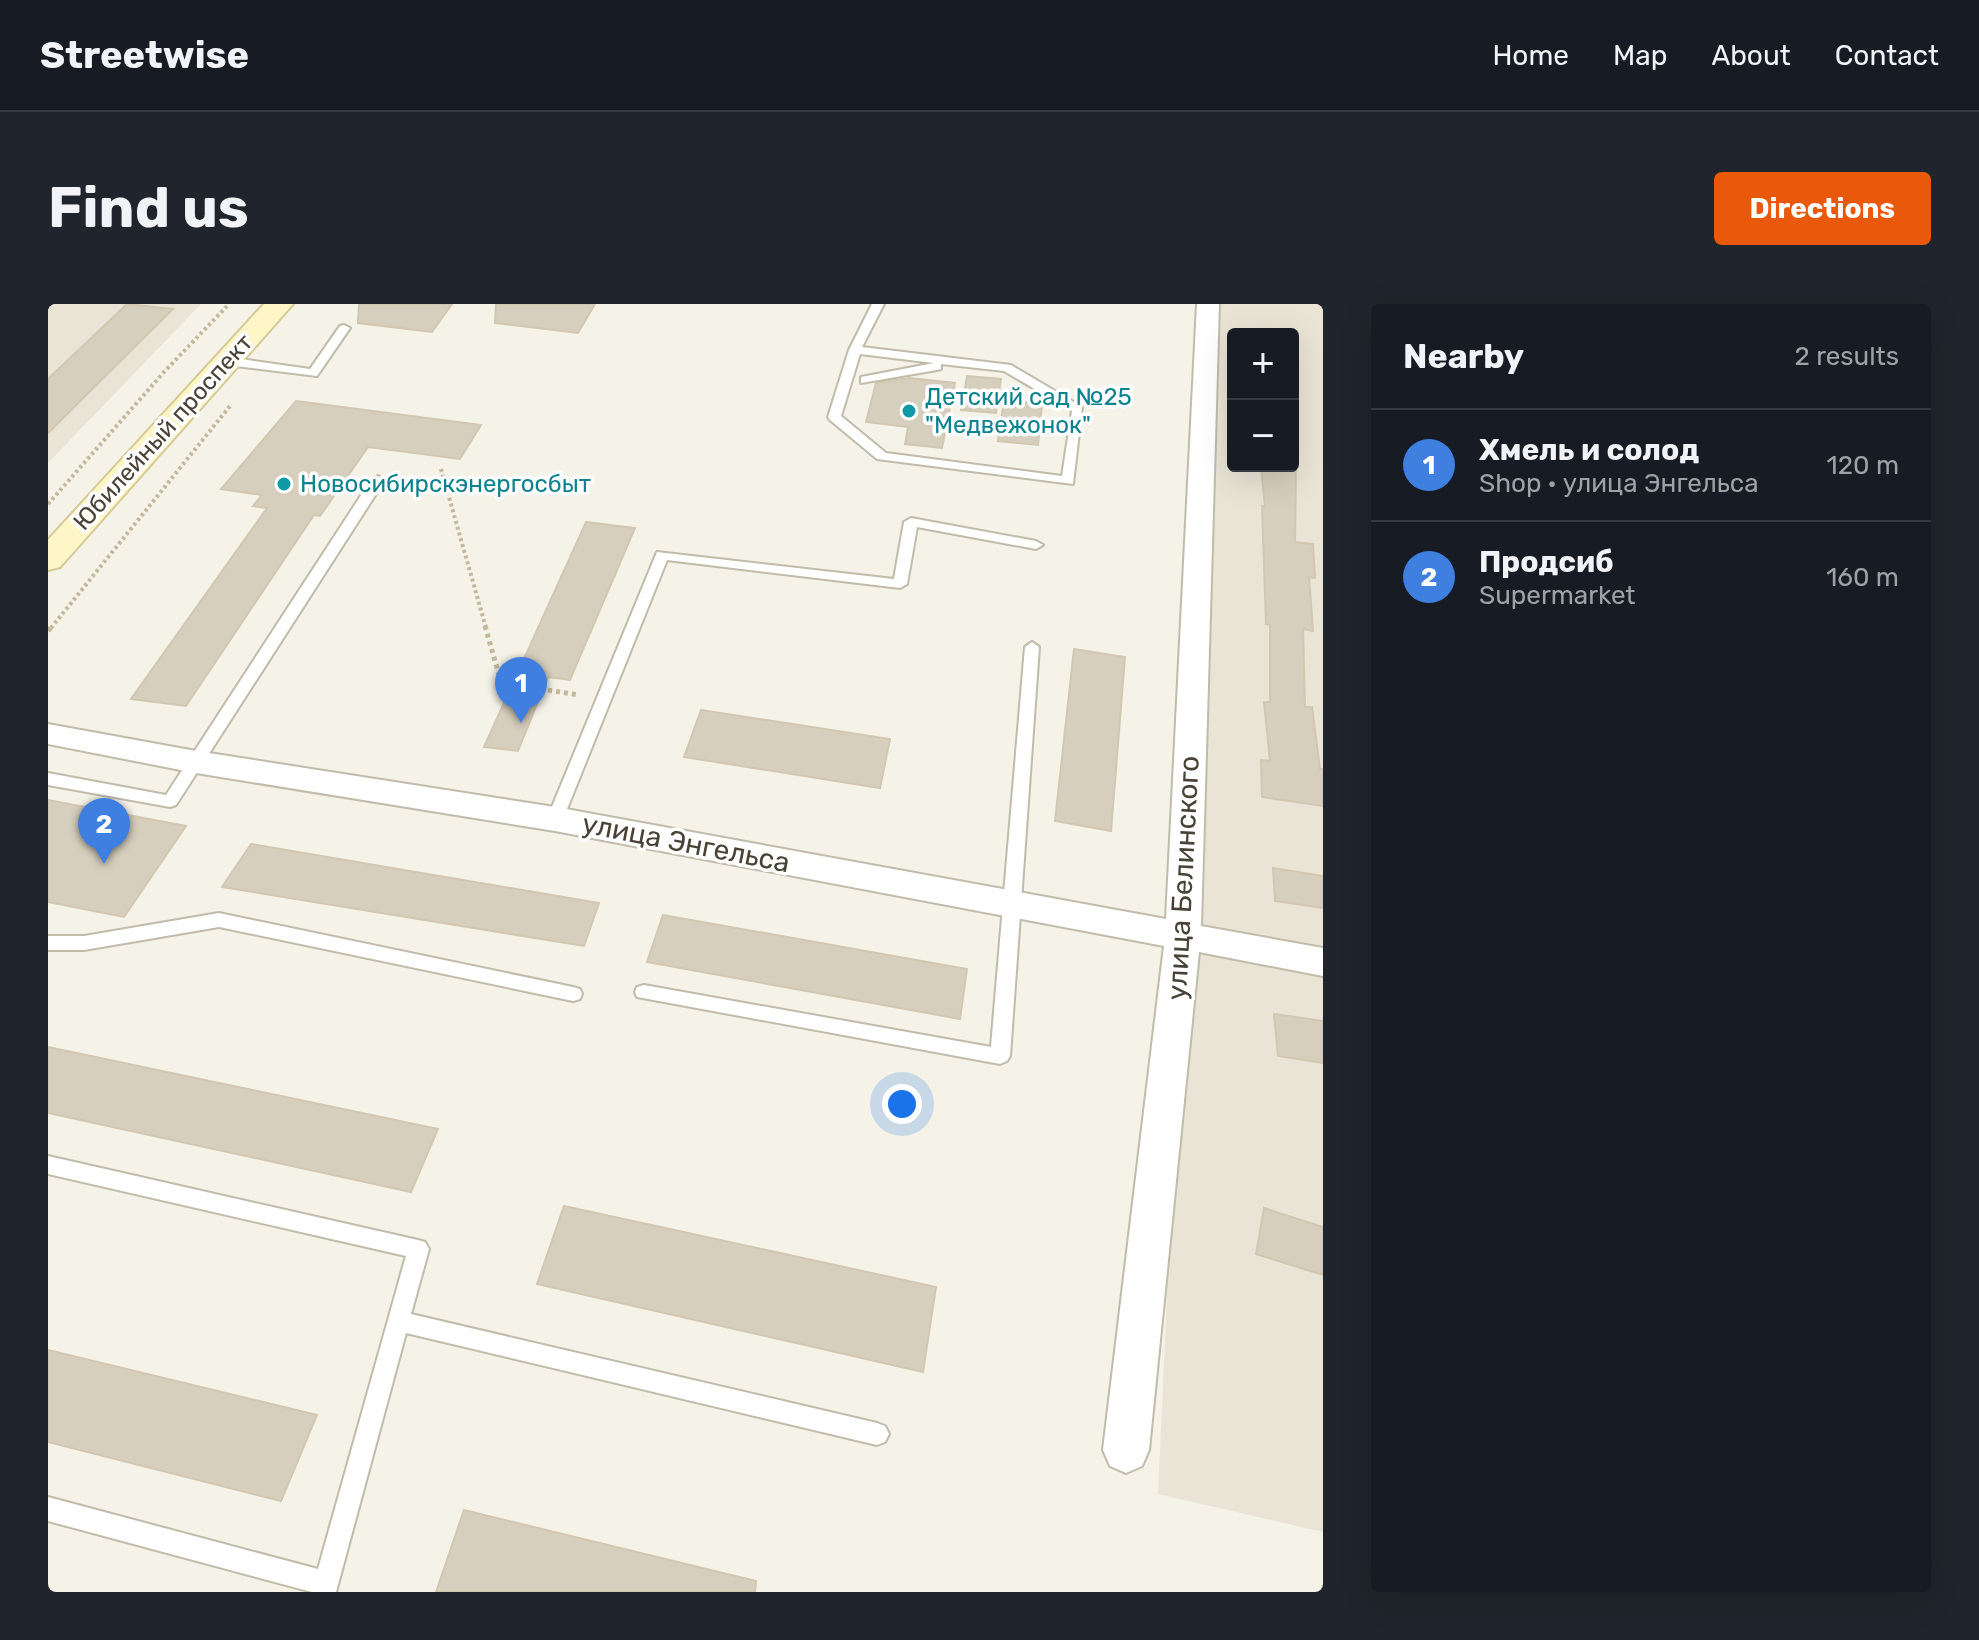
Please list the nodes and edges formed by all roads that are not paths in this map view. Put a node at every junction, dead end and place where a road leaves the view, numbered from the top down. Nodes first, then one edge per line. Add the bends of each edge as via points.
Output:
1 (279, 304) edge
2 (878, 304) edge
3 (1208, 304) edge
4 (344, 328) dead end
5 (855, 350) junction
6 (227, 361) junction
7 (956, 362) junction
8 (865, 380) dead end
9 (378, 480) dead end
10 (1036, 545) dead end
11 (48, 560) edge
12 (1032, 647) dead end
13 (48, 734) edge
14 (196, 762) junction
15 (48, 779) edge
16 (555, 819) junction
17 (1012, 903) junction
18 (1183, 936) junction
19 (48, 943) edge
20 (1323, 962) edge
21 (644, 992) dead end
22 (573, 994) dead end
23 (48, 1165) edge
24 (398, 1321) junction
25 (877, 1434) dead end
26 (1126, 1450) dead end
27 (48, 1509) edge
28 (325, 1588) edge

1 - 6 main road, Юбилейный проспект
2 - 5 lane
3 - 18 street, улица Белинского
4 - 6 lane via 313,373
5 - 7 lane
5 - 7 lane via 834,417 882,456 1068,481 1078,410 1007,368
6 - 11 main road, Юбилейный проспект
7 - 8 lane
9 - 14 lane
10 - 16 lane via 911,522 900,584 662,555
12 - 17 lane
13 - 14 street, улица Энгельса
14 - 15 lane via 170,801
14 - 16 street, улица Энгельса
16 - 17 street, улица Энгельса
17 - 18 street, улица Энгельса
17 - 21 lane via 1000,1056
18 - 20 street, улица Энгельса
18 - 26 street, улица Белинского
19 - 22 lane via 84,943 219,920
23 - 24 lane via 418,1249
24 - 25 lane
24 - 28 lane
27 - 28 lane

